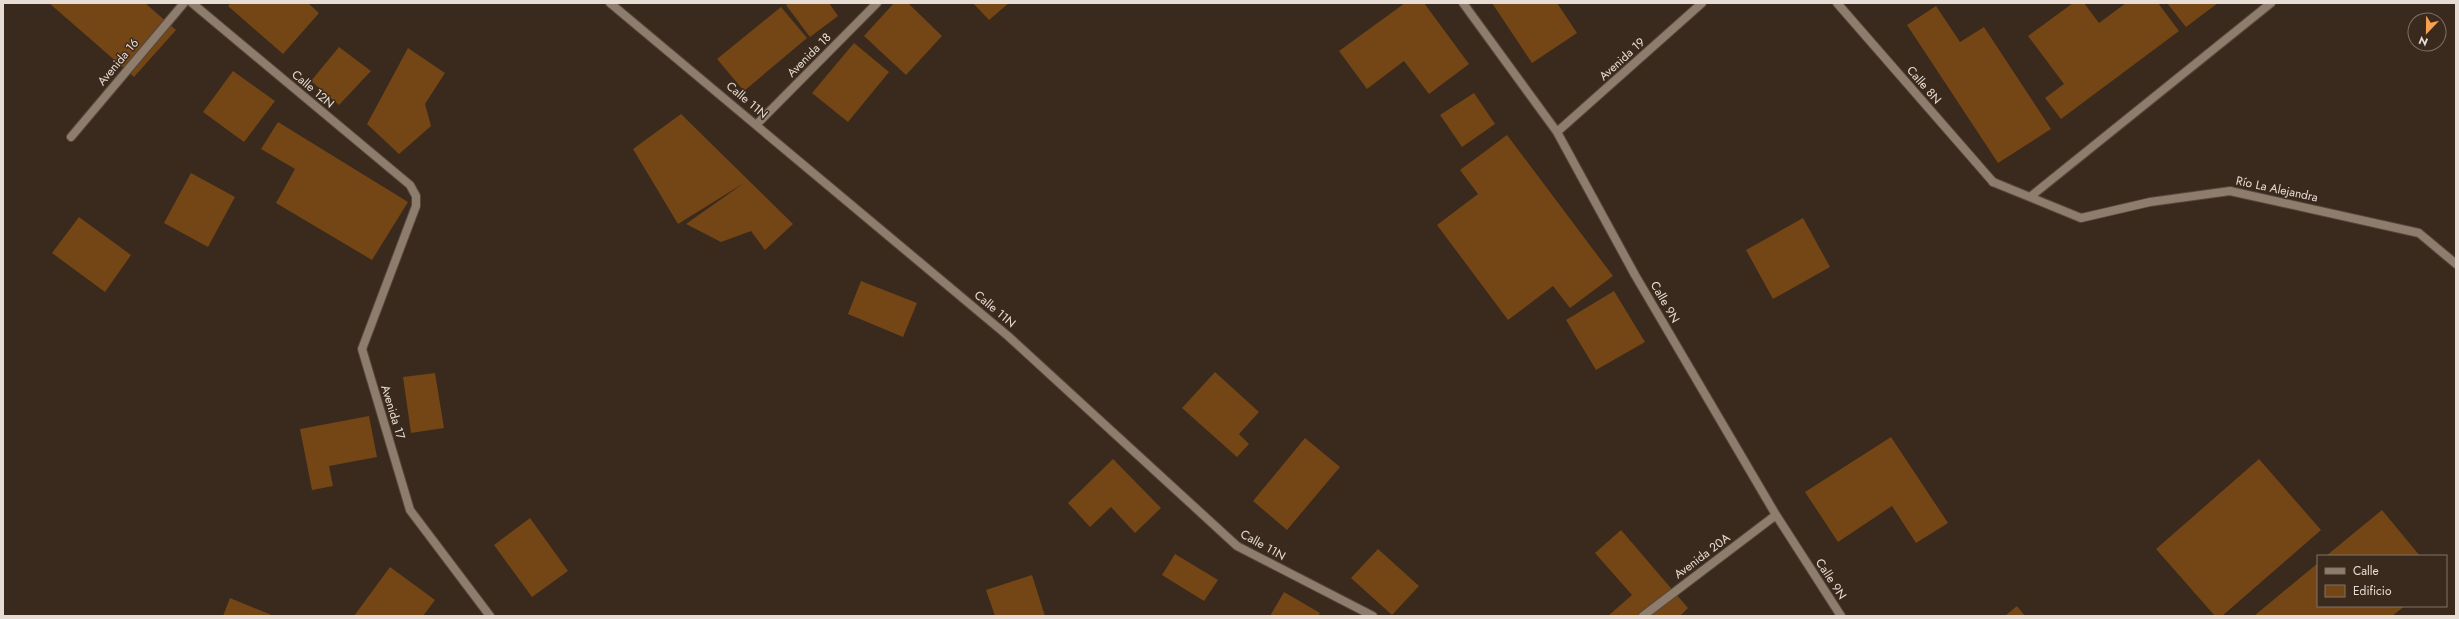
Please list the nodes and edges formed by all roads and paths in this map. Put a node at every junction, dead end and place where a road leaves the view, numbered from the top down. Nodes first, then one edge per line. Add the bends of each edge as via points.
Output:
1 (184, 3) edge
2 (192, 3) edge
3 (610, 3) edge
4 (877, 3) edge
5 (1463, 3) edge
6 (1702, 3) edge
7 (1837, 3) edge
8 (2271, 3) edge
9 (757, 124) junction
10 (1557, 132) junction
11 (71, 137) dead end
12 (1993, 182) joint
13 (416, 196) joint
14 (2030, 197) junction
15 (2456, 264) edge
16 (1776, 515) junction
17 (490, 616) edge
18 (1373, 616) edge
19 (1643, 616) edge
20 (1841, 616) edge

1 - 11 street, Avenida 16
2 - 13 street, Calle 12N via 410,185
3 - 9 street, Calle 11N
4 - 9 street, Avenida 18
5 - 10 street, Calle 9N
6 - 10 street, Avenida 19
7 - 12 street, Calle 8N
8 - 14 street
9 - 18 street, Calle 11N via 1008,336 1237,546
10 - 16 street, Calle 9N via 1635,275
12 - 14 street, Río La Alejandra
13 - 17 street, Avenida 17 via 416,206 362,349 410,510
14 - 15 street, Río La Alejandra via 2081,218 2150,202 2230,191 2419,233
16 - 19 street, Avenida 20A
16 - 20 street, Calle 9N

